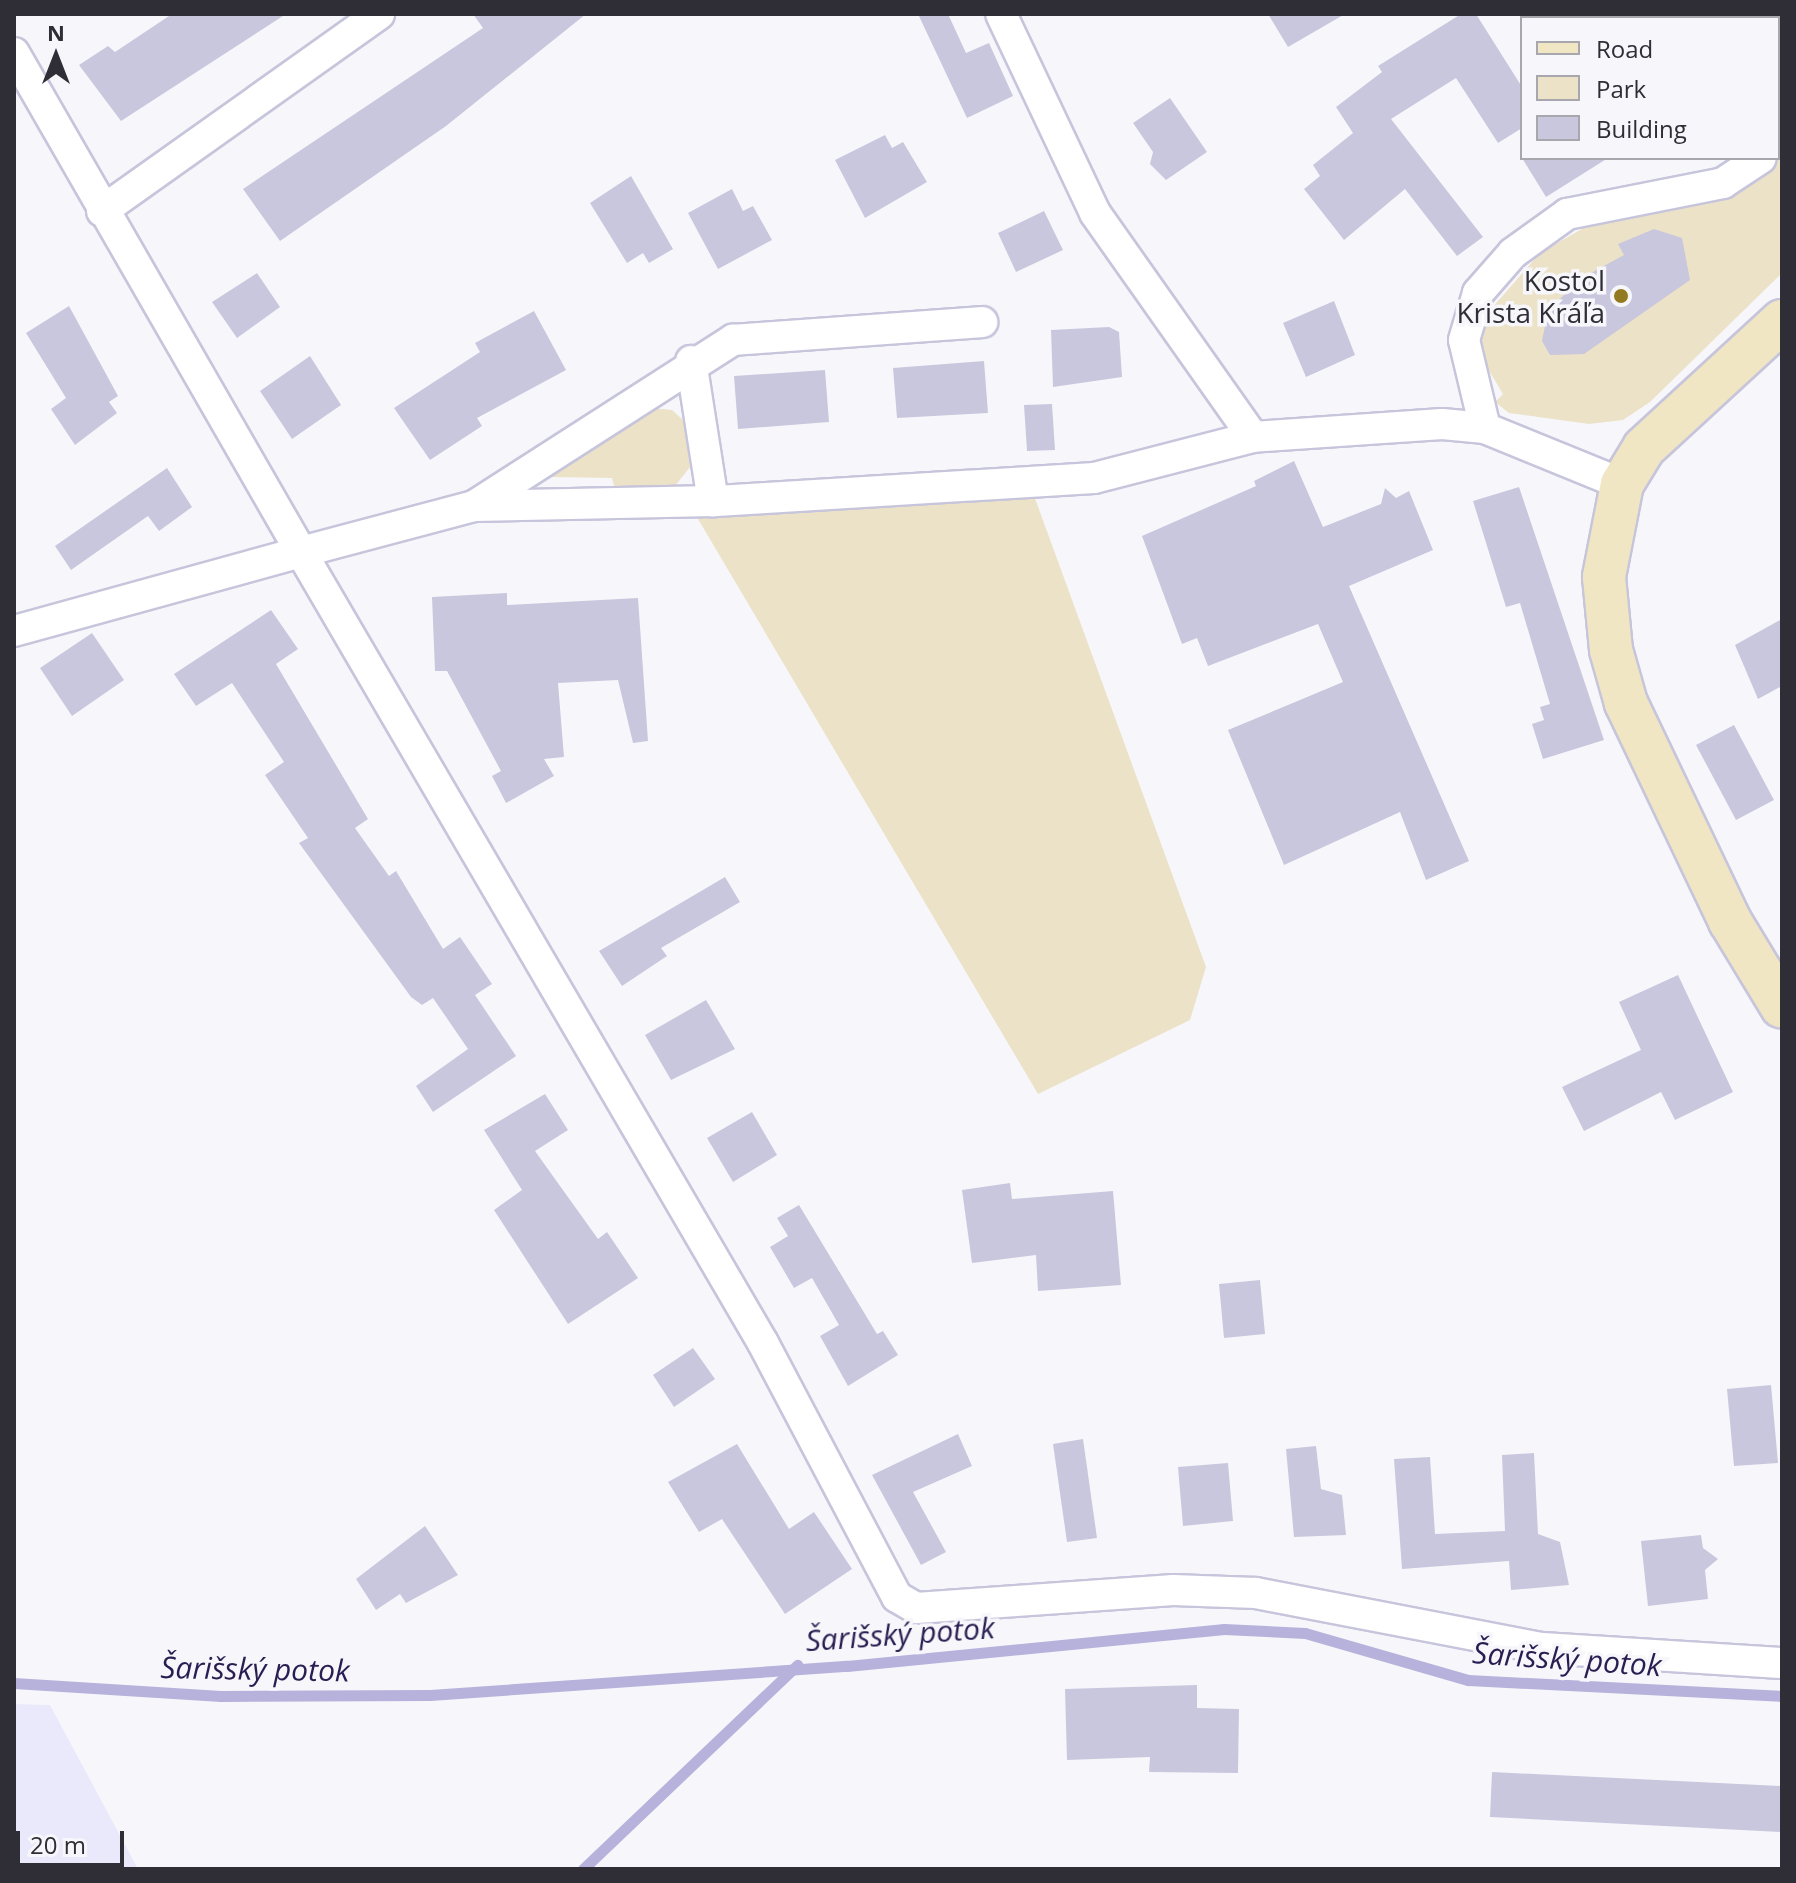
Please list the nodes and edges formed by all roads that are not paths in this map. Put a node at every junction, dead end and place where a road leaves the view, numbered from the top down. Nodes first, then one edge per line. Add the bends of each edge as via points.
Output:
1 (379, 14) edge
2 (1001, 14) edge
3 (14, 53) edge
4 (1758, 160) edge
5 (102, 211) junction
6 (1782, 321) edge
7 (982, 322) dead end
8 (691, 361) junction
9 (1485, 428) junction
10 (1253, 437) junction
11 (1622, 484) junction
12 (713, 501) junction
13 (474, 506) junction
14 (301, 552) junction
15 (14, 631) edge
16 (1782, 1007) edge
17 (1782, 1663) edge

1 - 5 street
2 - 10 street via 1095,213
3 - 5 street
4 - 9 street via 1723,183 1567,214 1513,253 1478,293 1464,340
5 - 14 street
6 - 11 street via 1644,448
7 - 8 street via 733,340
8 - 12 street
8 - 13 street
9 - 10 street via 1442,424
9 - 11 street
10 - 12 street via 1094,478
11 - 16 street via 1604,577 1626,703 1730,921
12 - 13 street
13 - 14 street
14 - 15 street
14 - 17 street via 763,1343 897,1597 916,1608 1173,1590 1256,1593 1542,1648

